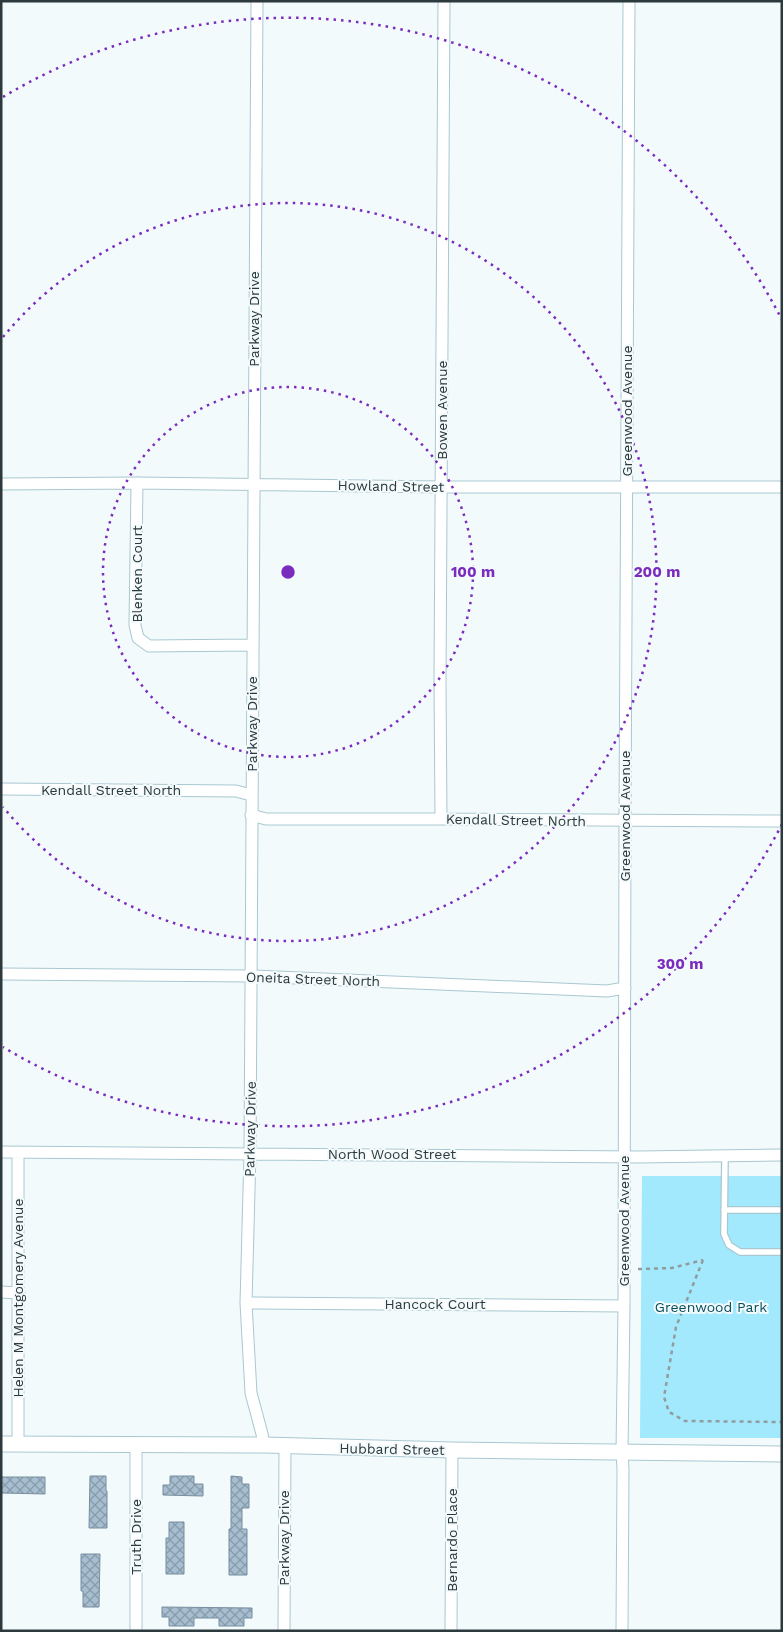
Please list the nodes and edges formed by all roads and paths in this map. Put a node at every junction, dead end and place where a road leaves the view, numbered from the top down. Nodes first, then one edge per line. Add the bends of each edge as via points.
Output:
1 (257, 1) edge
2 (444, 1) edge
3 (629, 1) edge
4 (137, 483) junction
5 (1, 484) edge
6 (253, 484) junction
7 (627, 486) junction
8 (441, 487) junction
9 (782, 487) edge
10 (252, 645) junction
11 (1, 790) edge
12 (251, 795) junction
13 (251, 815) junction
14 (441, 819) junction
15 (624, 821) junction
16 (782, 821) edge
17 (1, 974) edge
18 (251, 976) junction
19 (625, 988) junction
20 (1, 1152) edge
21 (18, 1152) junction
22 (250, 1154) junction
23 (725, 1155) junction
24 (782, 1155) edge
25 (624, 1156) junction
26 (724, 1210) junction
27 (782, 1210) edge
28 (782, 1252) edge
29 (638, 1269) dead end
30 (1, 1292) edge
31 (19, 1292) junction
32 (246, 1303) junction
33 (624, 1306) junction
34 (782, 1422) edge
35 (1, 1444) edge
36 (18, 1444) junction
37 (136, 1444) junction
38 (264, 1445) junction
39 (285, 1446) junction
40 (452, 1450) junction
41 (622, 1452) junction
42 (782, 1454) edge
43 (136, 1631) edge
44 (284, 1631) edge
45 (451, 1631) edge
46 (622, 1631) edge

1 - 6 street, Parkway Drive
2 - 8 street, Bowen Avenue
3 - 7 street, Greenwood Avenue
4 - 5 street, Howland Street
4 - 6 street, Howland Street
4 - 10 street, Blenken Court via 135,625 138,638 149,646
6 - 8 street, Howland Street
6 - 10 street, Parkway Drive
7 - 8 street, Howland Street
7 - 9 street, Howland Street
7 - 15 street, Greenwood Avenue
8 - 14 street, Bowen Avenue
10 - 12 street, Parkway Drive
11 - 12 street, Kendall Street North via 236,791
12 - 13 street, Parkway Drive
13 - 14 street, Kendall Street North via 266,819
13 - 18 street, Parkway Drive
14 - 15 street, Kendall Street North
15 - 16 street, Kendall Street North
15 - 19 street, Greenwood Avenue
17 - 18 street, Oneita Street North
18 - 19 street, Oneita Street North via 607,990
18 - 22 street, Parkway Drive
19 - 25 street, Greenwood Avenue
20 - 21 street, North Wood Street
21 - 22 street, North Wood Street
21 - 31 street, Helen M Montgomery Avenue
22 - 25 street, North Wood Street
22 - 32 street, Parkway Drive
23 - 24 street, North Wood Street
23 - 25 street, North Wood Street
23 - 26 lane
25 - 33 street, Greenwood Avenue
26 - 27 lane
26 - 28 lane via 724,1234 729,1245 740,1252
29 - 34 path via 672,1268 703,1260 676,1327 664,1397 669,1412 685,1421
30 - 31 street
31 - 36 street, Helen M Montgomery Avenue
32 - 33 street, Hancock Court
32 - 38 street, Parkway Drive via 251,1393
33 - 41 street, Greenwood Avenue
35 - 36 street, Hubbard Street
36 - 37 street, Hubbard Street
37 - 38 street, Hubbard Street
37 - 43 street, Truth Drive
38 - 39 street, Hubbard Street
39 - 40 street, Hubbard Street
39 - 44 street, Parkway Drive
40 - 41 street, Hubbard Street
40 - 45 street, Bernardo Place
41 - 42 street, Hubbard Street
41 - 46 street, Greenwood Avenue

